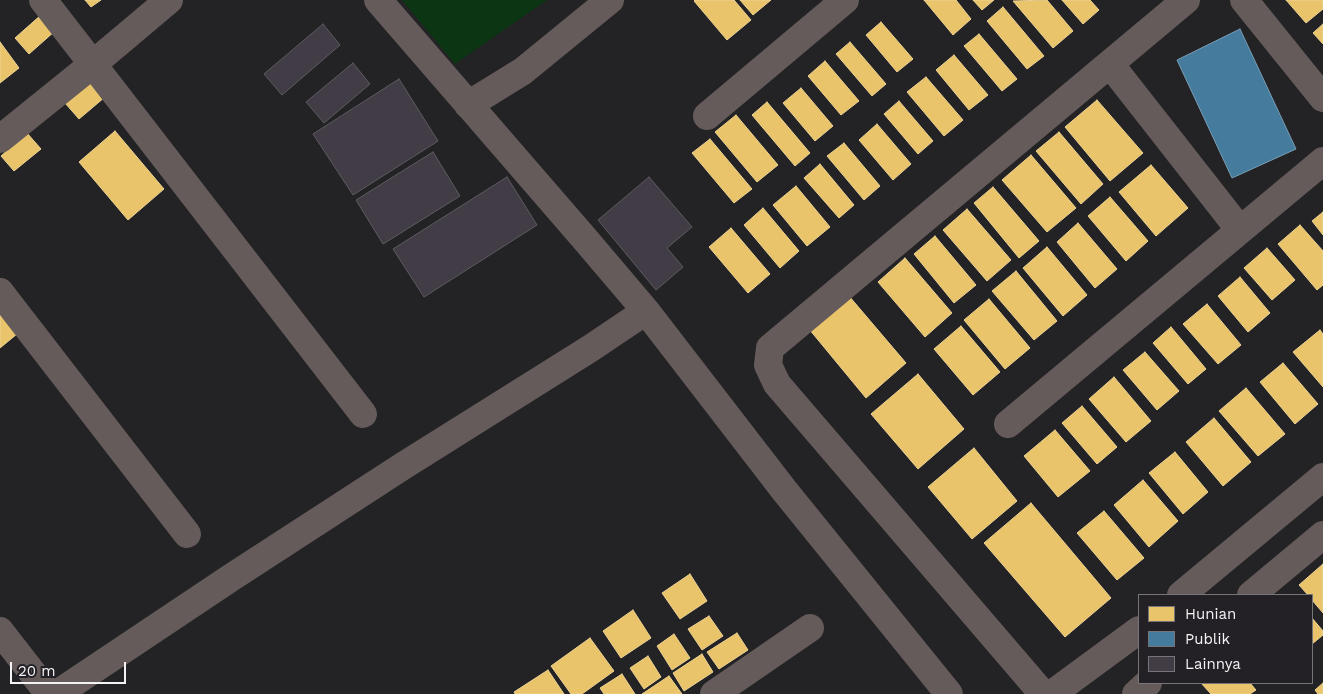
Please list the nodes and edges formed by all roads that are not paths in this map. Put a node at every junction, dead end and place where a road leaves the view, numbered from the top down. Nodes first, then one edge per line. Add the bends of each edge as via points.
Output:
1 (43, 0) edge
2 (169, 0) edge
3 (378, 0) edge
4 (610, 0) edge
5 (845, 0) edge
6 (1186, 0) edge
7 (1244, 0) edge
8 (93, 64) junction
9 (1110, 64) junction
10 (1323, 98) edge
11 (468, 105) junction
12 (707, 116) dead end
13 (0, 139) edge
14 (1323, 161) edge
15 (1240, 230) junction
16 (0, 292) edge
17 (646, 311) junction
18 (364, 414) dead end
19 (1008, 424) dead end
20 (1323, 476) edge
21 (186, 534) dead end
22 (1323, 535) edge
23 (1182, 594) edge
24 (1252, 594) edge
25 (810, 628) dead end
26 (0, 631) edge
27 (1135, 643) edge
28 (1147, 684) edge
29 (49, 694) edge
30 (57, 694) edge
31 (714, 694) edge
32 (949, 694) edge
33 (1043, 694) edge
34 (1052, 694) edge
35 (1136, 694) edge

1 - 8 street
2 - 8 street
3 - 11 street
4 - 11 street via 523,71
5 - 12 street
6 - 9 street
7 - 10 street
8 - 13 street
8 - 18 street
9 - 15 street
9 - 33 street via 770,348 768,365 777,384
11 - 17 street
14 - 15 street
15 - 19 street
16 - 21 street
17 - 30 street via 232,577
17 - 32 street
20 - 23 street
22 - 24 street
25 - 31 street
26 - 29 street
27 - 34 street
28 - 35 street

